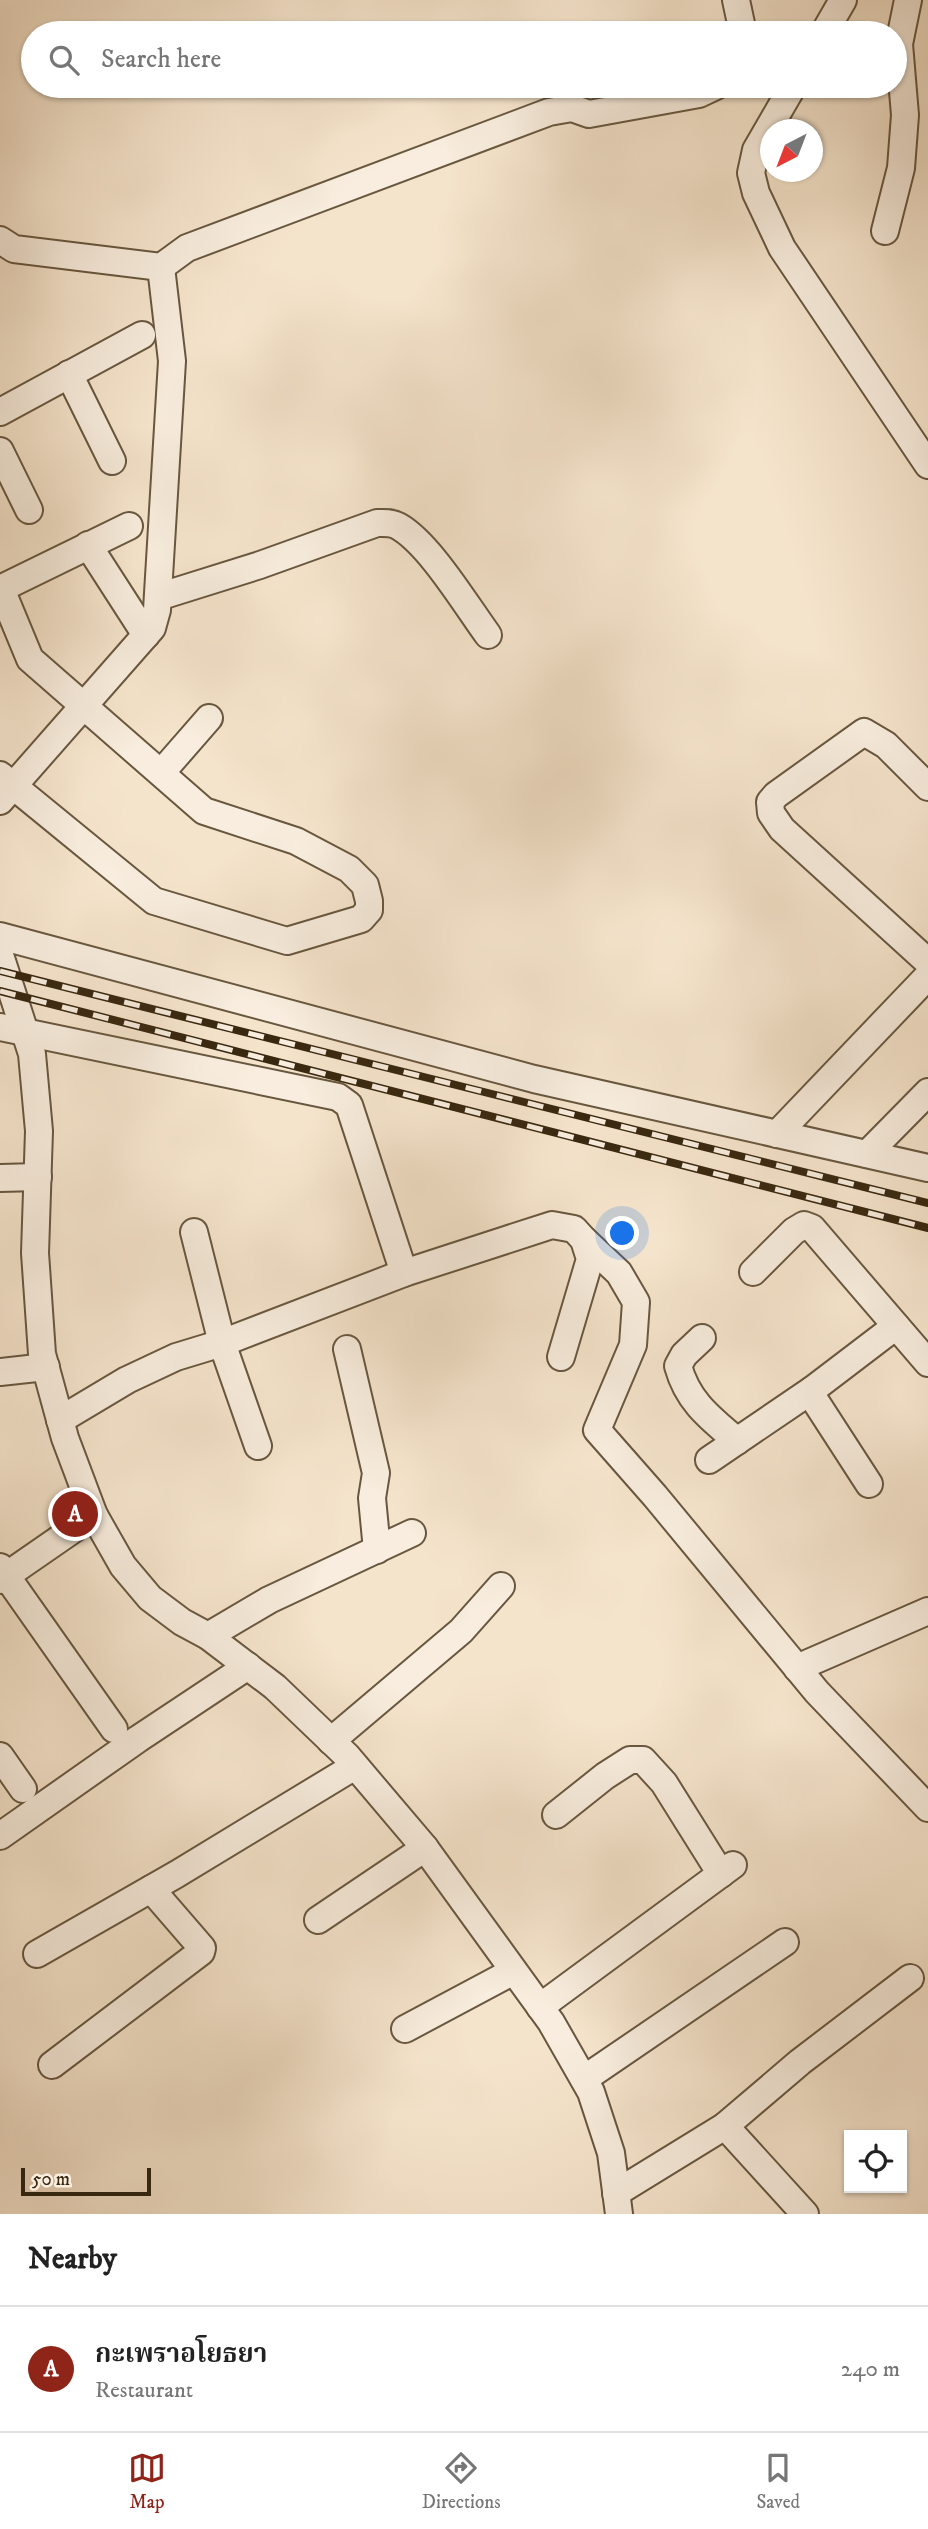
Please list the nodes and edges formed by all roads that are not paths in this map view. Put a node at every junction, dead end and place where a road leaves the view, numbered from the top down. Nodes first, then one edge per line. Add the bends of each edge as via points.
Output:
1 (736, 0) edge
2 (843, 0) edge
3 (908, 0) edge
4 (740, 21) edge
5 (831, 21) edge
6 (904, 21) edge
7 (677, 98) edge
8 (786, 98) edge
9 (904, 98) edge
10 (885, 231) dead end
11 (0, 240) edge
12 (160, 267) junction
13 (142, 335) dead end
14 (69, 374) junction
15 (0, 412) edge
16 (0, 451) edge
17 (112, 461) dead end
18 (928, 466) edge
19 (29, 510) dead end
20 (130, 526) dead end
21 (88, 545) junction
22 (1, 589) edge
23 (158, 597) junction
24 (146, 635) junction
25 (488, 635) dead end
26 (84, 706) junction
27 (209, 718) dead end
28 (161, 773) junction
29 (928, 787) edge
30 (4, 788) edge
31 (0, 936) edge
32 (0, 955) edge
33 (928, 962) edge
34 (928, 976) edge
35 (0, 1027) edge
36 (27, 1034) junction
37 (928, 1092) edge
38 (777, 1134) junction
39 (867, 1154) junction
40 (928, 1168) edge
41 (38, 1177) junction
42 (0, 1178) edge
43 (194, 1232) dead end
44 (584, 1240) junction
45 (754, 1272) dead end
46 (404, 1273) junction
47 (896, 1326) junction
48 (702, 1338) dead end
49 (222, 1343) junction
50 (347, 1349) dead end
51 (561, 1357) dead end
52 (928, 1363) edge
53 (46, 1367) junction
54 (0, 1373) edge
55 (812, 1390) junction
56 (60, 1420) junction
57 (737, 1441) junction
58 (258, 1446) dead end
59 (709, 1460) dead end
60 (869, 1484) dead end
61 (94, 1515) junction
62 (412, 1533) dead end
63 (377, 1549) junction
64 (2, 1574) edge
65 (500, 1586) dead end
66 (928, 1611) edge
67 (208, 1636) junction
68 (248, 1666) junction
69 (797, 1668) junction
70 (114, 1729) dead end
71 (331, 1741) junction
72 (0, 1756) edge
73 (355, 1766) junction
74 (23, 1789) dead end
75 (928, 1808) edge
76 (556, 1815) dead end
77 (0, 1836) edge
78 (425, 1849) junction
79 (152, 1889) junction
80 (318, 1920) dead end
81 (785, 1942) dead end
82 (37, 1954) dead end
83 (512, 1972) junction
84 (910, 1978) dead end
85 (540, 2007) junction
86 (405, 2029) dead end
87 (52, 2065) dead end
88 (584, 2079) junction
89 (725, 2126) junction
90 (617, 2203) edge
91 (805, 2214) edge

1 - 4 street
2 - 5 street
3 - 6 street
7 - 12 street via 589,114 572,108 549,112 187,248
8 - 18 street via 756,150 751,173 756,193 782,248
9 - 10 street via 901,168
11 - 12 street via 14,249
12 - 23 street via 172,361
13 - 14 street
14 - 15 street
14 - 17 street
16 - 19 street
20 - 21 street
21 - 22 street
21 - 24 street
22 - 26 street via 30,659
23 - 24 street via 152,628
23 - 25 street via 377,523 391,523 427,552
24 - 26 street
26 - 28 street
26 - 30 street
27 - 28 street
28 - 30 street via 204,811 296,841 349,869 365,886 369,910 361,919 287,941 154,901
29 - 33 street via 886,745 864,732 770,802 771,813 782,829
31 - 38 street via 534,1079
32 - 36 street
34 - 38 street
35 - 36 street
36 - 41 street via 39,1131
36 - 46 street via 345,1101
37 - 39 street
38 - 39 street
39 - 40 street
41 - 42 street
41 - 53 street via 35,1253
43 - 49 street
44 - 46 street via 574,1229 552,1225
44 - 51 street via 590,1259
44 - 69 street via 620,1273 636,1302 633,1345 597,1430
45 - 47 street via 804,1224
46 - 49 street
47 - 52 street
47 - 55 street
48 - 57 street via 678,1366 683,1384 701,1410
49 - 56 street via 176,1357 127,1380
49 - 58 street
50 - 63 street via 376,1473 372,1498
53 - 54 street
53 - 56 street
55 - 57 street
55 - 60 street
56 - 61 street
57 - 59 street
61 - 64 street
61 - 67 street via 123,1566 150,1598
62 - 63 street
63 - 67 street via 269,1600
64 - 70 street
65 - 71 street via 461,1631
66 - 69 street
67 - 68 street
68 - 71 street
68 - 77 street
69 - 75 street
71 - 73 street
72 - 74 street
73 - 78 street
73 - 79 street
76 - 85 street via 630,1760 642,1760 727,1870
78 - 80 street
78 - 83 street
79 - 82 street
79 - 87 street via 196,1939 201,1952
81 - 88 street
83 - 85 street
83 - 86 street
84 - 89 street
85 - 88 street
88 - 90 street via 611,2153
89 - 90 street
89 - 91 street

